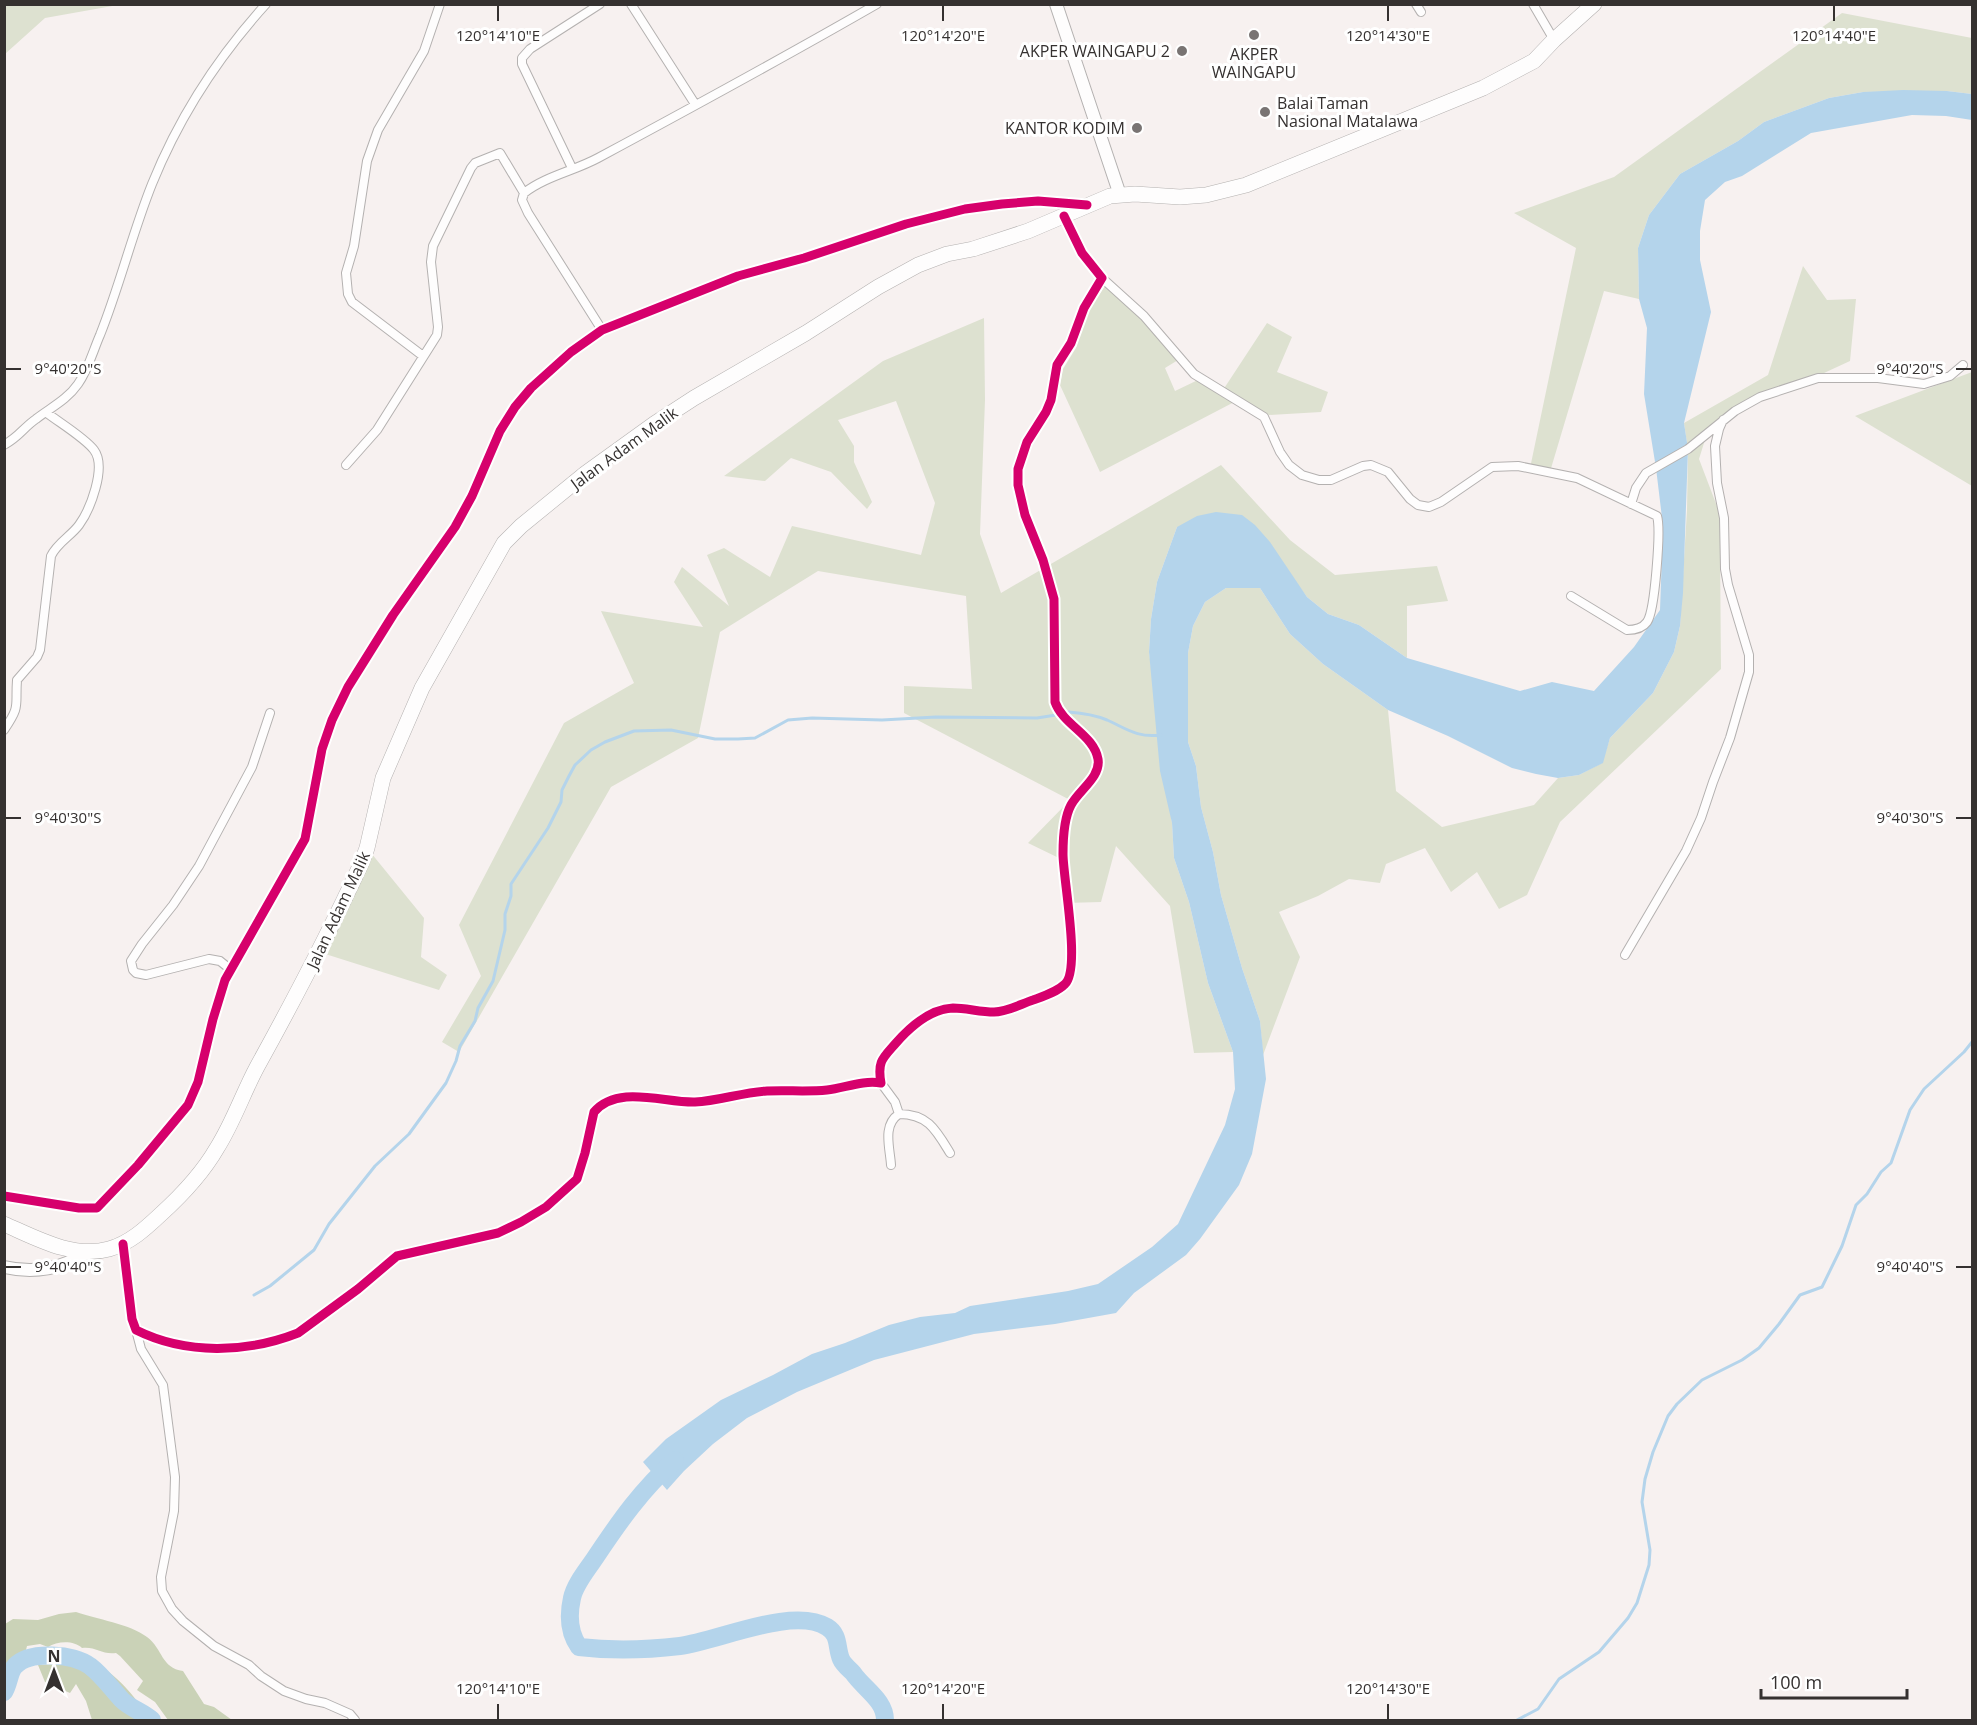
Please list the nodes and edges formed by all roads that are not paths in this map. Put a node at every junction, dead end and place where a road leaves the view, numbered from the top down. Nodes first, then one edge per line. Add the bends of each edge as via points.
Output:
1 (266, 4) edge
2 (440, 4) edge
3 (600, 4) edge
4 (631, 4) edge
5 (877, 4) edge
6 (1070, 4) edge
7 (1533, 4) edge
8 (1594, 4) edge
9 (1057, 8) edge
10 (1554, 40) junction
11 (695, 104) junction
12 (572, 168) junction
13 (524, 193) junction
14 (1120, 195) junction
15 (1087, 205) junction
16 (1064, 216) junction
17 (1102, 278) junction
18 (602, 330) junction
19 (423, 356) junction
20 (1963, 365) dead end
21 (47, 413) junction
22 (1723, 420) junction
23 (4, 445) edge
24 (346, 465) dead end
25 (1631, 504) junction
26 (1571, 596) dead end
27 (270, 713) dead end
28 (4, 730) edge
29 (1625, 955) dead end
30 (230, 969) junction
31 (881, 1083) junction
32 (899, 1114) junction
33 (950, 1152) dead end
34 (891, 1165) dead end
35 (4, 1196) edge
36 (4, 1224) edge
37 (123, 1244) junction
38 (88, 1252) junction
39 (4, 1267) edge
40 (136, 1330) junction
41 (355, 1720) edge

1 - 21 street via 227,50 195,97 152,185 89,361 78,384
2 - 19 street via 424,51 373,141 346,273 351,302
3 - 12 street via 522,58
4 - 11 street
5 - 11 street via 734,86
6 - 9 street
7 - 10 street
8 - 10 highway, Jalan Adam Malik
9 - 14 street
10 - 14 highway, Jalan Adam Malik via 1534,61 1483,88 1246,185 1206,195
11 - 12 street
12 - 13 street
13 - 18 street via 522,200 528,213
13 - 19 street via 500,153 471,168 433,246 438,331
14 - 15 highway, Jalan Adam Malik
15 - 16 highway, Jalan Adam Malik
15 - 18 street via 1038,201 943,214 738,276
16 - 17 street via 1082,253
16 - 37 highway, Jalan Adam Malik via 1000,241 936,257 894,278 654,424 586,473 504,543 422,688 383,778 361,864 218,1148 179,1198
17 - 25 street via 1144,316 1194,374 1264,417 1280,452 1302,475 1331,480 1371,465 1388,472 1418,505 1429,507 1492,467 1518,466 1577,478
17 - 31 street via 1057,365 1051,400 1027,442 1018,469 1024,515 1054,599 1055,702 1098,756 1098,770 1071,805 1066,822 1063,861 1071,973 1055,991 1003,1011 955,1008 930,1015 902,1035 881,1059
18 - 30 street via 558,363 515,407 455,526 348,687 322,749 305,839
19 - 24 street via 376,430
20 - 22 street via 1950,376 1924,384 1878,378 1818,378 1760,397
21 - 23 street
21 - 28 street via 94,449 100,465 93,496 79,525 51,556 40,650 17,680 16,710
22 - 25 street via 1688,449 1646,473
22 - 29 street via 1715,446 1724,518 1725,569 1749,655 1749,672 1731,738 1701,818
25 - 26 street via 1654,514 1658,520 1656,577 1648,622 1627,630
27 - 30 street via 252,767 199,866 131,961 132,970 140,975 209,959
30 - 35 street via 188,1105 108,1197 97,1208 85,1209
31 - 32 street
31 - 40 street via 769,1091 693,1102 617,1099 594,1112 577,1179 546,1207 498,1233 397,1256 298,1333 236,1348 202,1348 184,1347
32 - 33 street via 922,1117
32 - 34 street via 889,1126
36 - 38 highway, Jalan Adam Malik via 59,1246
37 - 38 highway, Jalan Adam Malik
37 - 40 street
38 - 39 street via 48,1269
40 - 41 street via 141,1349 163,1385 174,1511 161,1577 162,1591 172,1609 214,1646 284,1691 325,1703

